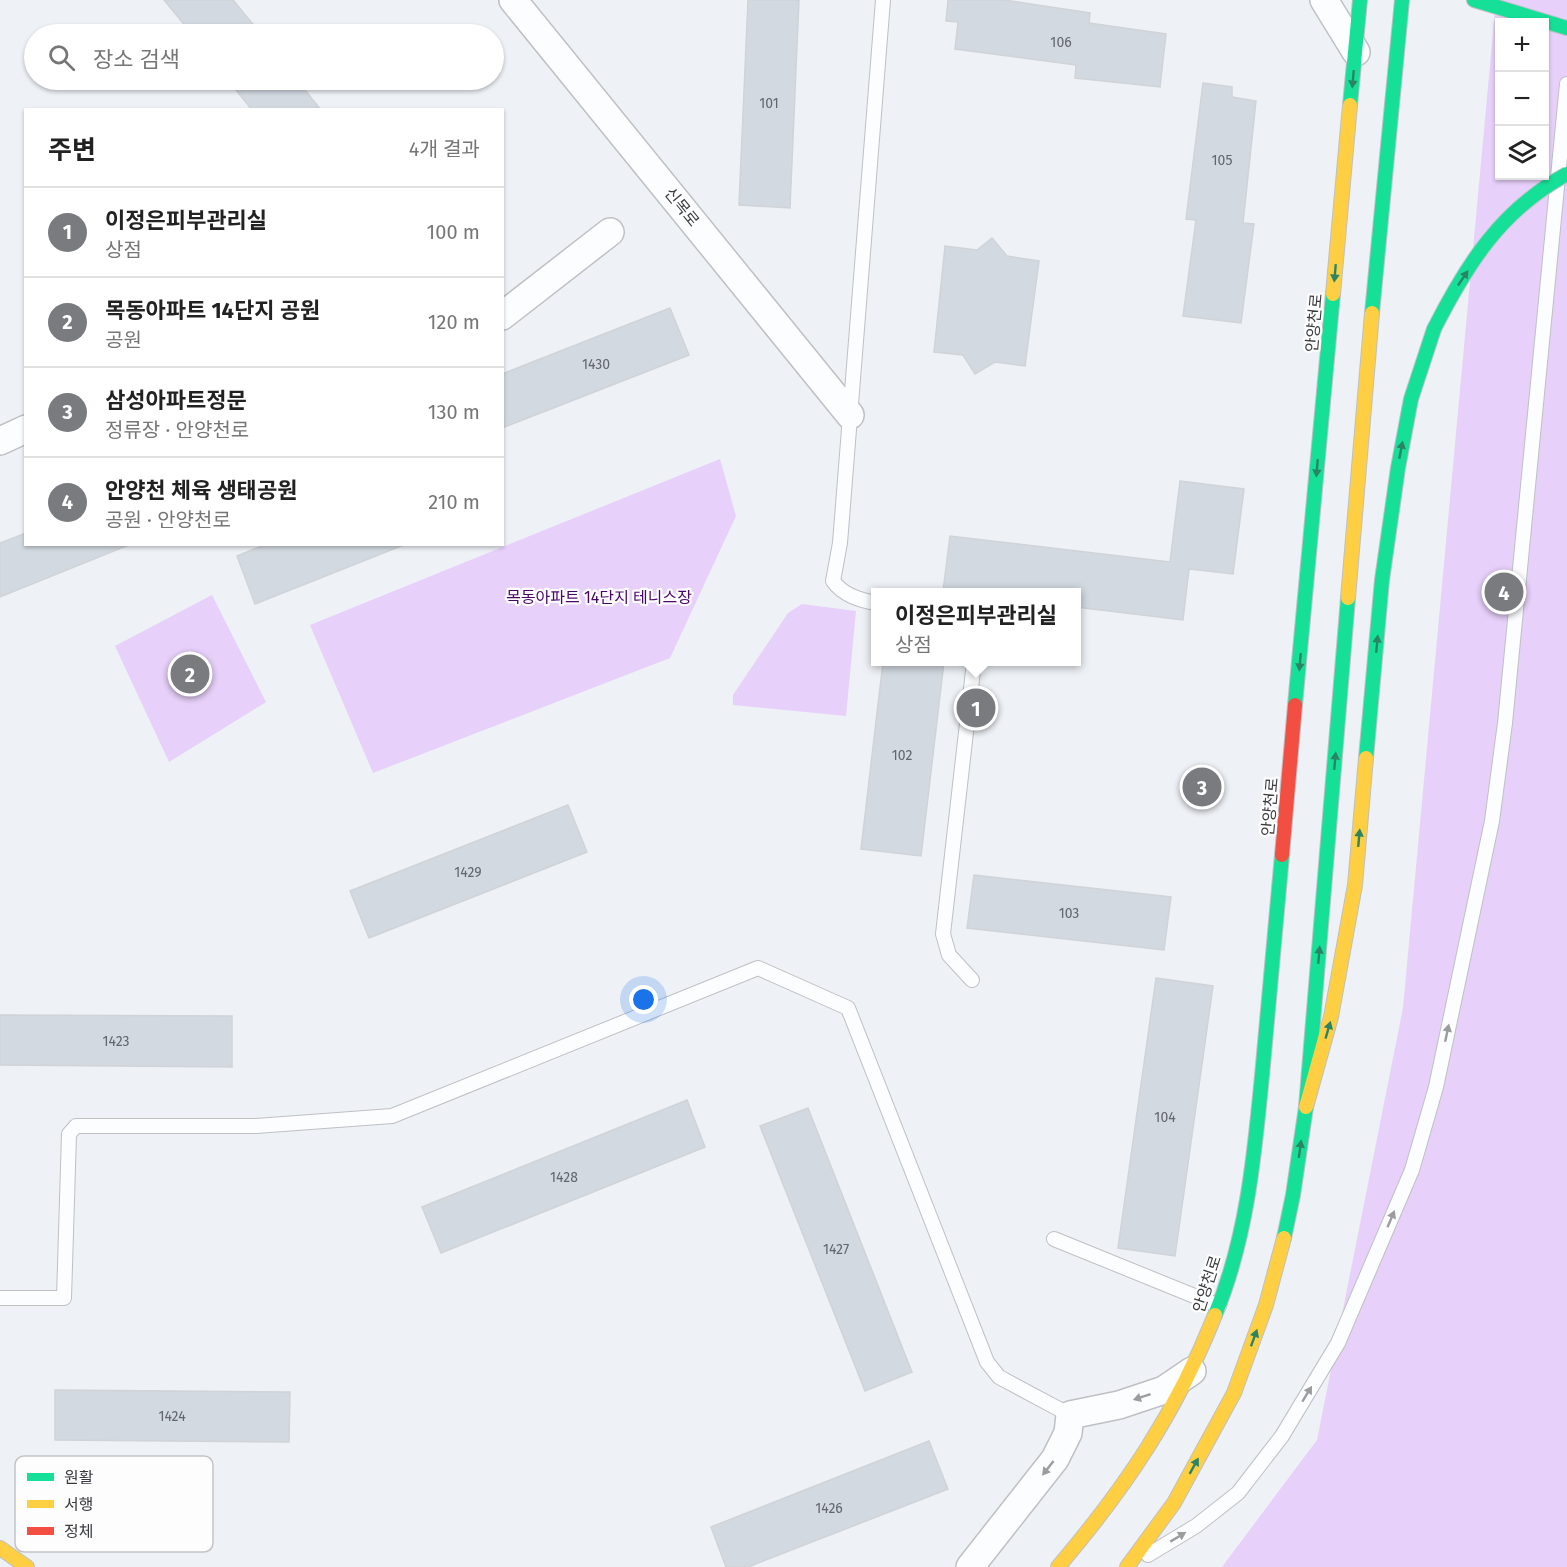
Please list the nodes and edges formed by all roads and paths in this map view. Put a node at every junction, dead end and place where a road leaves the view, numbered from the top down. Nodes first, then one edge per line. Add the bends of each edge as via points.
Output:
1 (513, 0) edge
2 (883, 0) edge
3 (1324, 0) edge
4 (1360, 0) edge
5 (1402, 0) edge
6 (1474, 0) edge
7 (1567, 28) edge
8 (1356, 52) junction
9 (1567, 84) edge
10 (1567, 174) edge
11 (610, 232) dead end
12 (504, 314) edge
13 (850, 415) junction
14 (24, 430) edge
15 (0, 441) edge
16 (871, 602) edge
17 (974, 666) edge
18 (972, 980) dead end
19 (1306, 1107) junction
20 (1054, 1239) dead end
21 (0, 1298) edge
22 (1219, 1305) junction
23 (1193, 1370) junction
24 (1070, 1415) junction
25 (0, 1548) edge
26 (27, 1567) edge
27 (970, 1567) edge
28 (1058, 1567) edge
29 (1128, 1567) edge

1 - 13 street, 신목로
2 - 13 lane
3 - 8 street
4 - 8 main road, 안양천로
19 -> 5 main road via 1363,410
6 - 7 main road
8 -> 22 main road, 안양천로 via 1255,1147 1248,1200
29 -> 9 lane via 1196,1526 1238,1493 1282,1436 1338,1342 1412,1170 1436,1087 1492,821 1505,723
19 -> 10 main road, bridge via 1331,1017 1355,885 1382,580 1411,399 1447,302 1489,240 1515,210
11 - 12 street
13 - 16 lane via 840,543 833,581 851,596
14 - 15 street
17 - 18 lane via 944,934 949,955
29 -> 19 main road via 1174,1503 1234,1393 1281,1253
20 - 22 lane
21 - 24 lane via 64,1298 69,1134 76,1126 256,1126 392,1116 758,968 848,1008 987,1362 999,1377
22 - 23 main road, 안양천로
23 -> 24 street via 1164,1390
23 - 28 main road, 안양천로 via 1143,1459 1099,1521
24 -> 27 street via 1068,1433 1055,1459
25 - 26 main road

